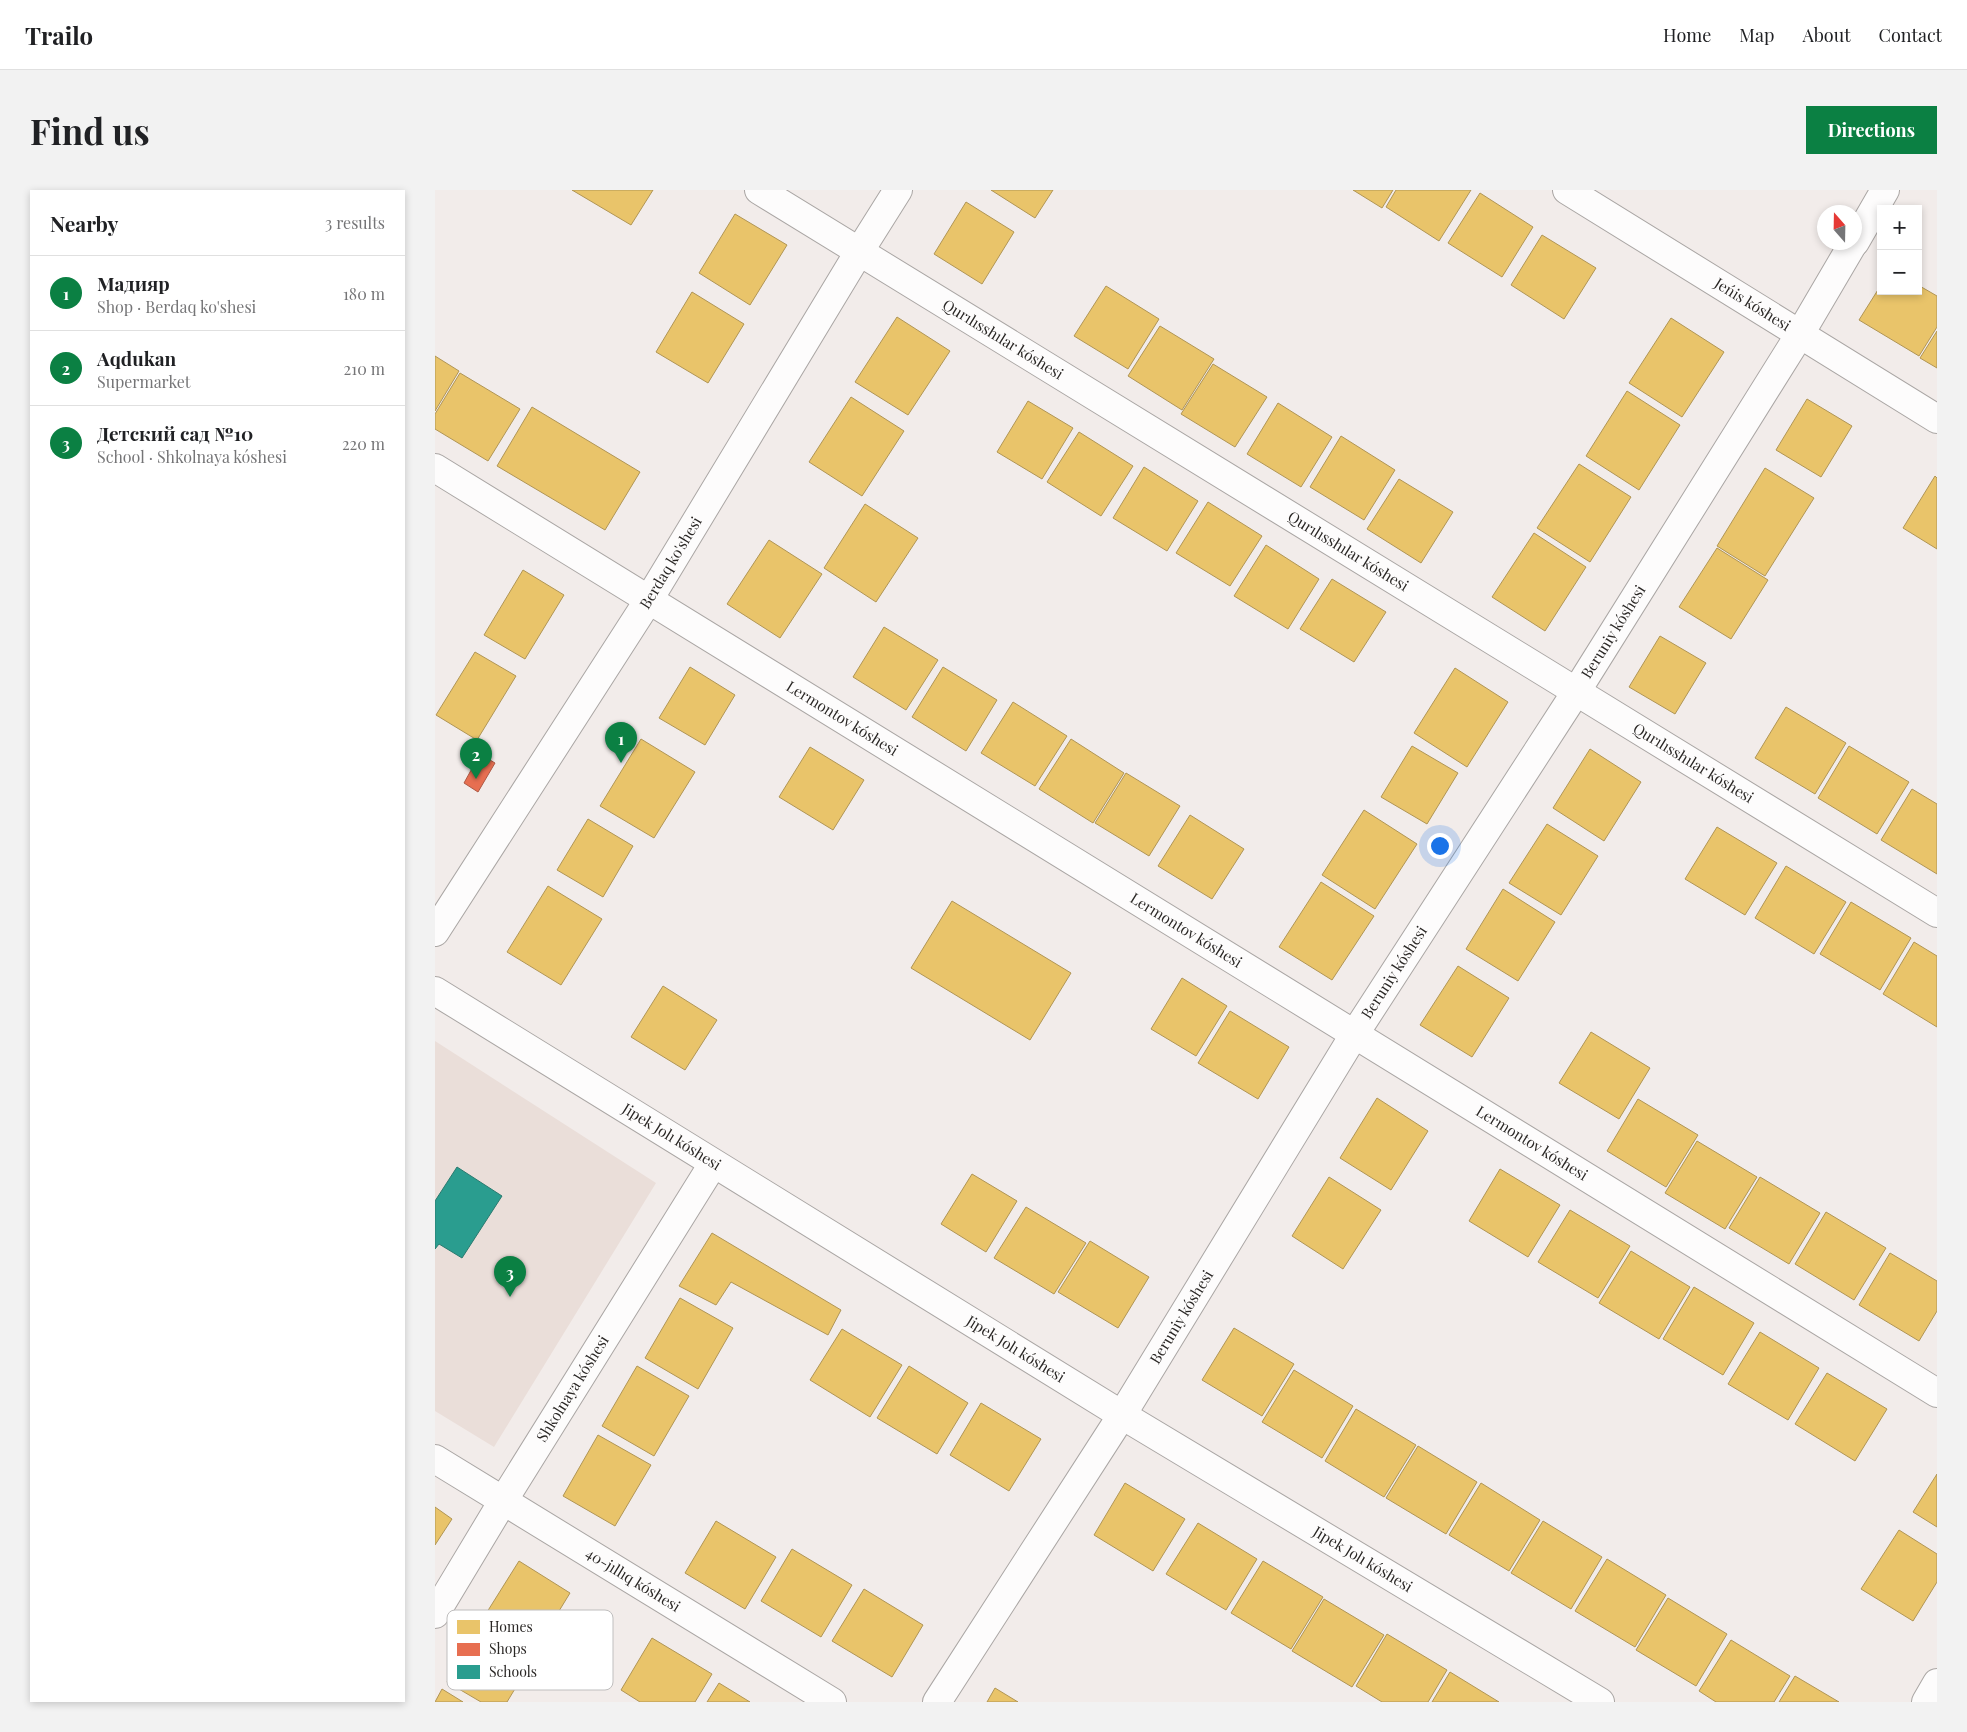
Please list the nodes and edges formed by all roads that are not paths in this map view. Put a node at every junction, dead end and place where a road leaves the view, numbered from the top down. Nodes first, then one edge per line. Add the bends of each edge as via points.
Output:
1 (759, 190) edge
2 (898, 190) edge
3 (1567, 190) edge
4 (1885, 190) edge
5 (1862, 229) edge
6 (1849, 250) edge
7 (859, 252) junction
8 (1800, 334) junction
9 (1937, 419) edge
10 (435, 468) edge
11 (648, 601) junction
12 (1576, 692) junction
13 (1937, 913) edge
14 (435, 932) edge
15 (435, 991) edge
16 (1354, 1035) junction
17 (713, 1164) junction
18 (1937, 1393) edge
19 (1122, 1415) junction
20 (435, 1459) edge
21 (503, 1501) junction
22 (435, 1614) edge
23 (1937, 1684) edge
24 (832, 1702) edge
25 (937, 1702) edge
26 (1600, 1702) edge
27 (1926, 1702) edge

1 - 7 street, Qurılısshılar kóshesi
2 - 7 street, Berdaq ko'shesi
3 - 8 street, Jeńis kóshesi
4 - 5 street, Beruniy kóshesi
6 - 8 street, Beruniy kóshesi
7 - 11 street, Berdaq ko'shesi
7 - 12 street, Qurılısshılar kóshesi
8 - 9 street, Jeńis kóshesi
8 - 12 street, Beruniy kóshesi
10 - 11 street, Lermontov kóshesi
11 - 14 street, Berdaq ko'shesi
11 - 16 street, Lermontov kóshesi
12 - 13 street, Qurılısshılar kóshesi
12 - 16 street, Beruniy kóshesi
15 - 17 street, Jipek Jolı kóshesi
16 - 18 street, Lermontov kóshesi
16 - 19 street, Beruniy kóshesi
17 - 19 street, Jipek Jolı kóshesi
17 - 21 street, Shkolnaya kóshesi
19 - 25 street, Beruniy kóshesi
19 - 26 street, Jipek Jolı kóshesi
20 - 21 street, 40-jıllıq kóshesi
21 - 22 street, Shkolnaya kóshesi
21 - 24 street, 40-jıllıq kóshesi
23 - 27 street

